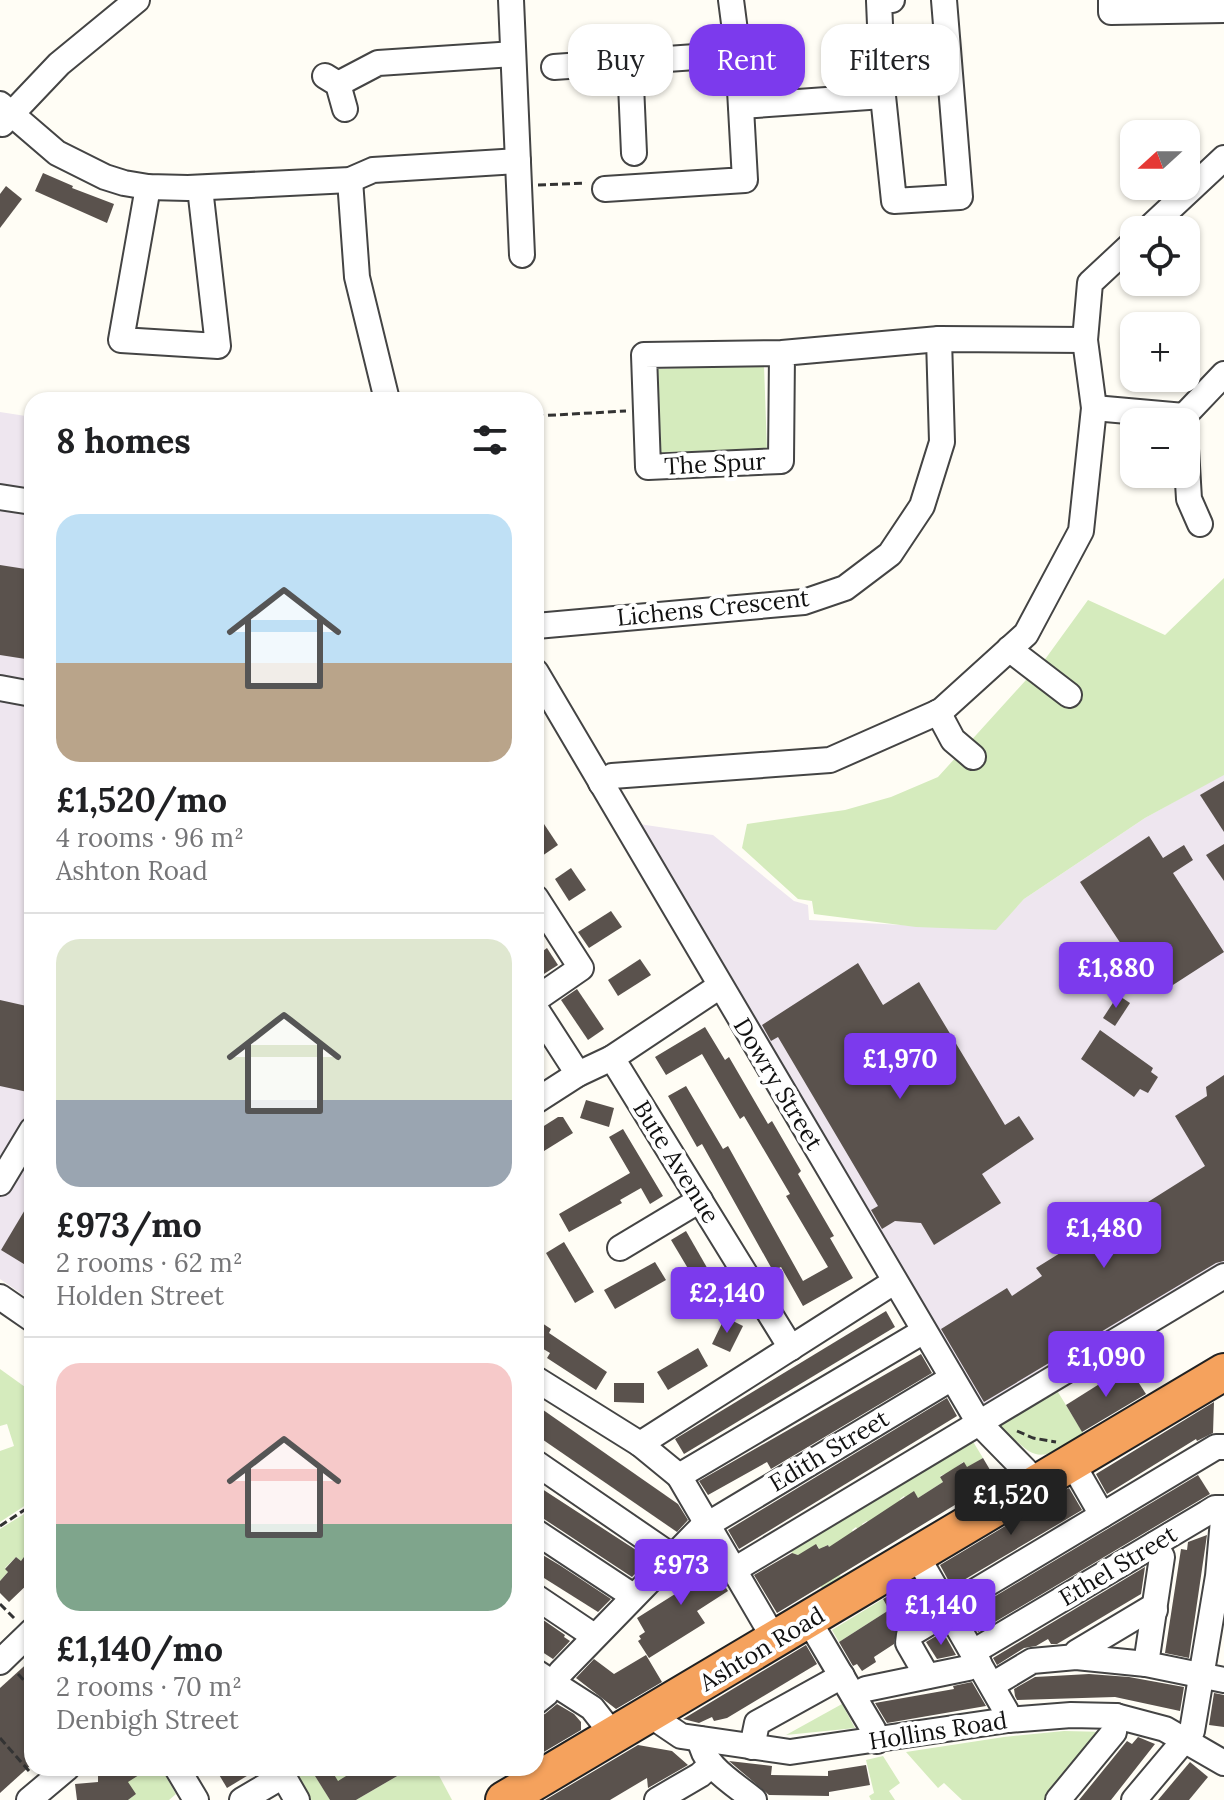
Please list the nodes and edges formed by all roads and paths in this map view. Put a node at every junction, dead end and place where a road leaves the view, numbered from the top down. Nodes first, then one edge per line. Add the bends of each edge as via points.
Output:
1 (137, 0) edge
2 (511, 0) edge
3 (731, 0) edge
4 (892, 0) edge
5 (944, 0) edge
6 (1111, 0) edge
7 (1224, 10) edge
8 (734, 24) edge
9 (880, 24) edge
10 (946, 24) edge
11 (513, 54) junction
12 (568, 66) edge
13 (554, 67) dead end
14 (631, 96) edge
15 (740, 96) edge
16 (883, 96) joint
17 (952, 96) edge
18 (741, 106) junction
19 (345, 109) dead end
20 (4, 114) edge
21 (634, 153) dead end
22 (1224, 158) edge
23 (518, 161) junction
24 (350, 180) junction
25 (148, 187) junction
26 (519, 187) junction
27 (200, 188) junction
28 (605, 189) joint
29 (1162, 216) edge
30 (522, 255) dead end
31 (1120, 255) edge
32 (939, 339) junction
33 (1085, 340) junction
34 (782, 353) junction
35 (1224, 374) edge
36 (385, 392) edge
37 (1094, 408) junction
38 (1194, 408) edge
39 (646, 410) junction
40 (1120, 411) edge
41 (544, 416) edge
42 (1188, 488) edge
43 (0, 497) edge
44 (24, 501) edge
45 (1200, 524) dead end
46 (544, 625) edge
47 (1009, 649) junction
48 (544, 686) edge
49 (0, 688) edge
50 (24, 692) edge
51 (1069, 695) dead end
52 (938, 712) junction
53 (973, 757) dead end
54 (601, 783) junction
55 (544, 910) edge
56 (720, 986) junction
57 (544, 993) edge
58 (544, 1021) edge
59 (612, 1058) junction
60 (578, 1074) junction
61 (544, 1096) edge
62 (24, 1143) edge
63 (0, 1183) edge
64 (700, 1200) junction
65 (620, 1248) dead end
66 (1224, 1276) edge
67 (894, 1282) junction
68 (0, 1297) edge
69 (24, 1314) edge
70 (924, 1331) junction
71 (791, 1348) junction
72 (1223, 1375) edge
73 (952, 1378) junction
74 (544, 1386) edge
75 (988, 1418) junction
76 (640, 1444) junction
77 (1224, 1447) edge
78 (1066, 1452) junction
79 (544, 1468) edge
80 (679, 1476) junction
81 (1034, 1485) junction
82 (1224, 1509) edge
83 (24, 1510) edge
84 (1102, 1515) junction
85 (707, 1525) junction
86 (0, 1526) edge
87 (544, 1537) edge
88 (1223, 1539) edge
89 (1155, 1544) junction
90 (917, 1556) junction
91 (673, 1557) junction
92 (734, 1570) junction
93 (633, 1596) junction
94 (544, 1602) edge
95 (0, 1604) edge
96 (948, 1610) junction
97 (1155, 1610) junction
98 (809, 1621) junction
99 (594, 1636) junction
100 (775, 1640) junction
101 (12, 1645) edge
102 (1076, 1657) junction
103 (976, 1658) junction
104 (1146, 1664) junction
105 (24, 1671) edge
106 (927, 1676) junction
107 (545, 1677) edge
108 (1212, 1678) edge
109 (992, 1685) junction
110 (848, 1686) junction
111 (650, 1715) junction
112 (1116, 1716) junction
113 (1008, 1720) junction
114 (614, 1736) junction
115 (0, 1738) edge
116 (700, 1739) junction
117 (1185, 1739) junction
118 (877, 1741) junction
119 (752, 1747) junction
120 (1224, 1763) edge
121 (24, 1765) edge
122 (711, 1765) junction
123 (544, 1768) edge
124 (58, 1776) edge
125 (182, 1776) edge
126 (529, 1776) edge
127 (33, 1799) edge
128 (196, 1800) edge
129 (242, 1800) edge
130 (297, 1800) edge
131 (504, 1800) edge
132 (657, 1800) edge
133 (754, 1800) edge
134 (1058, 1800) edge
135 (1134, 1800) edge

1 - 20 street
2 - 11 street
3 - 8 street
4 - 9 street via 879,1
5 - 10 street
6 - 7 street via 1111,12
11 - 19 street via 378,63 331,80
11 - 23 street
12 - 13 street
14 - 21 street
15 - 18 street
16 - 17 street via 894,201 960,197
16 - 18 street
18 - 28 street via 745,180
20 - 25 street via 57,153 105,177
22 - 29 street
23 - 24 street via 373,170
23 - 26 street
24 - 27 street
24 - 36 street via 357,277
25 - 27 street
25 - 27 street via 121,340 218,346
26 - 28 path via 581,182
26 - 30 street
31 - 33 street via 1090,283
32 - 33 street, The Spur
32 - 34 street, The Spur
32 - 46 street, Lichens Crescent via 942,442 922,506 890,554 845,588 804,602
33 - 37 street
34 - 39 street, The Spur via 644,355
34 - 39 street, The Spur via 781,461 648,467
35 - 38 street
37 - 40 street
37 - 47 street via 1081,531 1026,634
39 - 41 path
42 - 45 street
43 - 44 street
47 - 51 street
47 - 52 street
48 - 54 street, Dowry Street
49 - 50 street
52 - 53 street via 953,740
52 - 54 street via 830,760 612,776
54 - 56 street, Dowry Street
55 - 57 street via 581,968
56 - 59 street
56 - 67 street, Dowry Street
58 - 60 street
59 - 60 street
59 - 64 street, Bute Avenue
60 - 61 street
62 - 63 street
64 - 65 street
64 - 71 street, Bute Avenue
66 - 75 street
67 - 70 street, Dowry Street
67 - 71 street
68 - 69 street
70 - 73 street, Dowry Street
70 - 80 street
71 - 76 street
72 - 78 highway, Ashton Road
73 - 75 street, Dowry Street
73 - 85 street, Edith Street
74 - 76 street
75 - 78 path
75 - 81 street, Dowry Street
75 - 92 street
76 - 80 street
77 - 84 street
78 - 81 highway, Ashton Road
78 - 84 street
79 - 91 street
80 - 85 street
81 - 90 highway, Ashton Road
82 - 88 street
82 - 89 street, Ethel Street via 1215,1508
83 - 86 path
84 - 96 street
85 - 91 street, Edith Street
85 - 92 street
87 - 93 street
88 - 108 street
89 - 97 street via 1162,1557
89 - 103 street, Ethel Street
90 - 96 street
90 - 98 highway, Ashton Road
91 - 93 street, Edith Street
92 - 100 street
93 - 99 street, Edith Street
94 - 99 street
95 - 101 path
96 - 103 street
96 - 106 street via 909,1635 908,1643
97 - 102 street
97 - 104 street
98 - 100 highway, Ashton Road
98 - 110 street
99 - 107 street, Edith Street
100 - 111 highway, Ashton Road
101 - 105 path
102 - 104 street
102 - 109 street via 1032,1661
103 - 106 street, Ethel Street via 968,1668
103 - 109 street
104 - 108 street
106 - 110 street, Ethel Street via 866,1689
107 - 114 street via 592,1708
108 - 117 street
109 - 113 street
110 - 118 street
110 - 119 street, Ethel Street via 757,1723
111 - 114 highway, Ashton Road
111 - 116 street, Hollins Road via 681,1736
112 - 113 street, Hollins Road
112 - 117 street, Hollins Road
112 - 134 street via 1114,1732
113 - 118 street, Hollins Road
114 - 123 highway, Ashton Road
115 - 121 path
116 - 119 street, Hollins Road
116 - 122 street
117 - 120 street, Hollins Road
117 - 135 street
118 - 119 street, Hollins Road via 790,1752
122 - 132 street
122 - 133 street
124 - 127 street
125 - 128 street
126 - 131 highway, Ashton Road
129 - 130 street via 278,1779 286,1781

